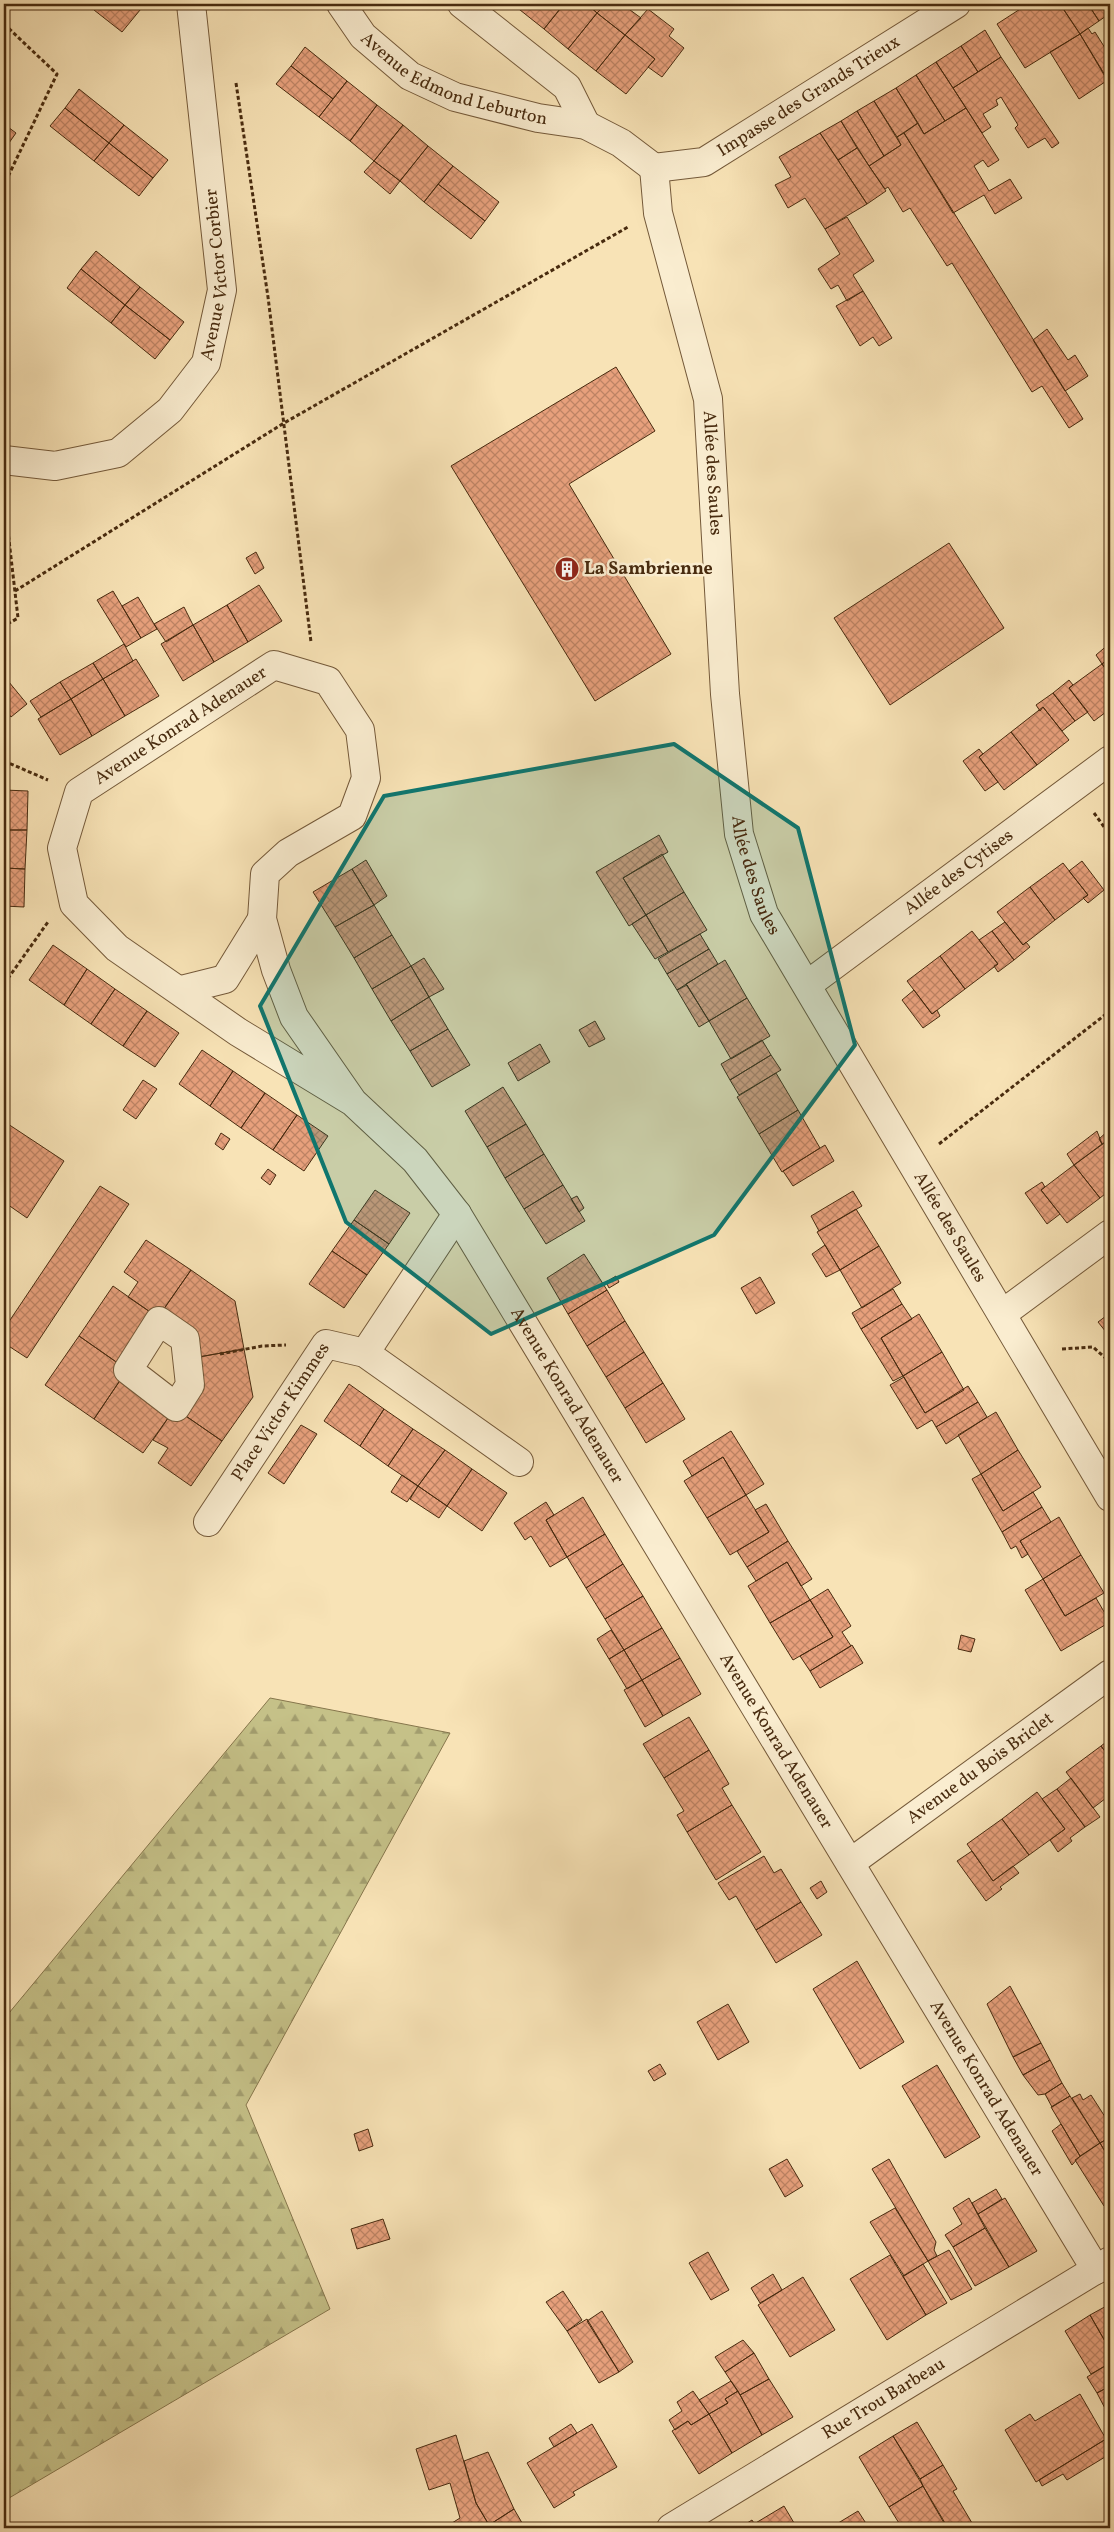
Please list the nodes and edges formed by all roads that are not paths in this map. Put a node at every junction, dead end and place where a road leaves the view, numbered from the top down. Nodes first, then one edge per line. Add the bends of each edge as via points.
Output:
1 (191, 4) edge
2 (341, 4) edge
3 (462, 4) edge
4 (956, 4) edge
5 (586, 125) junction
6 (654, 168) junction
7 (4, 460) edge
8 (1110, 760) edge
9 (262, 919) junction
10 (807, 985) junction
11 (181, 990) junction
12 (354, 1102) junction
13 (457, 1214) junction
14 (1110, 1234) edge
15 (1002, 1314) junction
16 (365, 1353) junction
17 (519, 1462) dead end
18 (1110, 1497) edge
19 (208, 1522) dead end
20 (1110, 1674) edge
21 (850, 1863) junction
22 (1103, 2266) edge
23 (671, 2528) edge

1 - 7 street, Avenue Victor Corbier via 222,290 206,363 170,410 118,453 56,466
2 - 5 street, Avenue Edmond Leburton via 363,36 410,76 455,97 538,118
3 - 5 street, Avenue Edmond Leburton via 567,87
4 - 6 street, Impasse des Grands Trieux via 704,162
5 - 6 street, Avenue Edmond Leburton via 621,143
6 - 10 street, Allée des Saules via 658,213 708,399 725,694 739,834 764,914
8 - 10 street, Allée des Cytises
9 - 11 street, Avenue Konrad Adenauer via 225,979
9 - 11 street, Avenue Konrad Adenauer via 265,874 288,853 352,816 366,778 360,730 328,682 274,665 79,792 62,848 74,904 117,948
9 - 12 street, Avenue Konrad Adenauer via 276,970 294,1017
10 - 15 street, Allée des Saules
11 - 12 street, Avenue Konrad Adenauer via 238,1032
12 - 13 street, Avenue Konrad Adenauer via 415,1160
13 - 16 street
13 - 21 street, Avenue Konrad Adenauer
14 - 15 street
15 - 18 street, Allée des Saules
16 - 17 street
16 - 19 street, Place Victor Kimmes via 326,1344
20 - 21 street, Avenue du Bois Briclet
21 - 22 street, Avenue Konrad Adenauer
22 - 23 street, Rue Trou Barbeau

